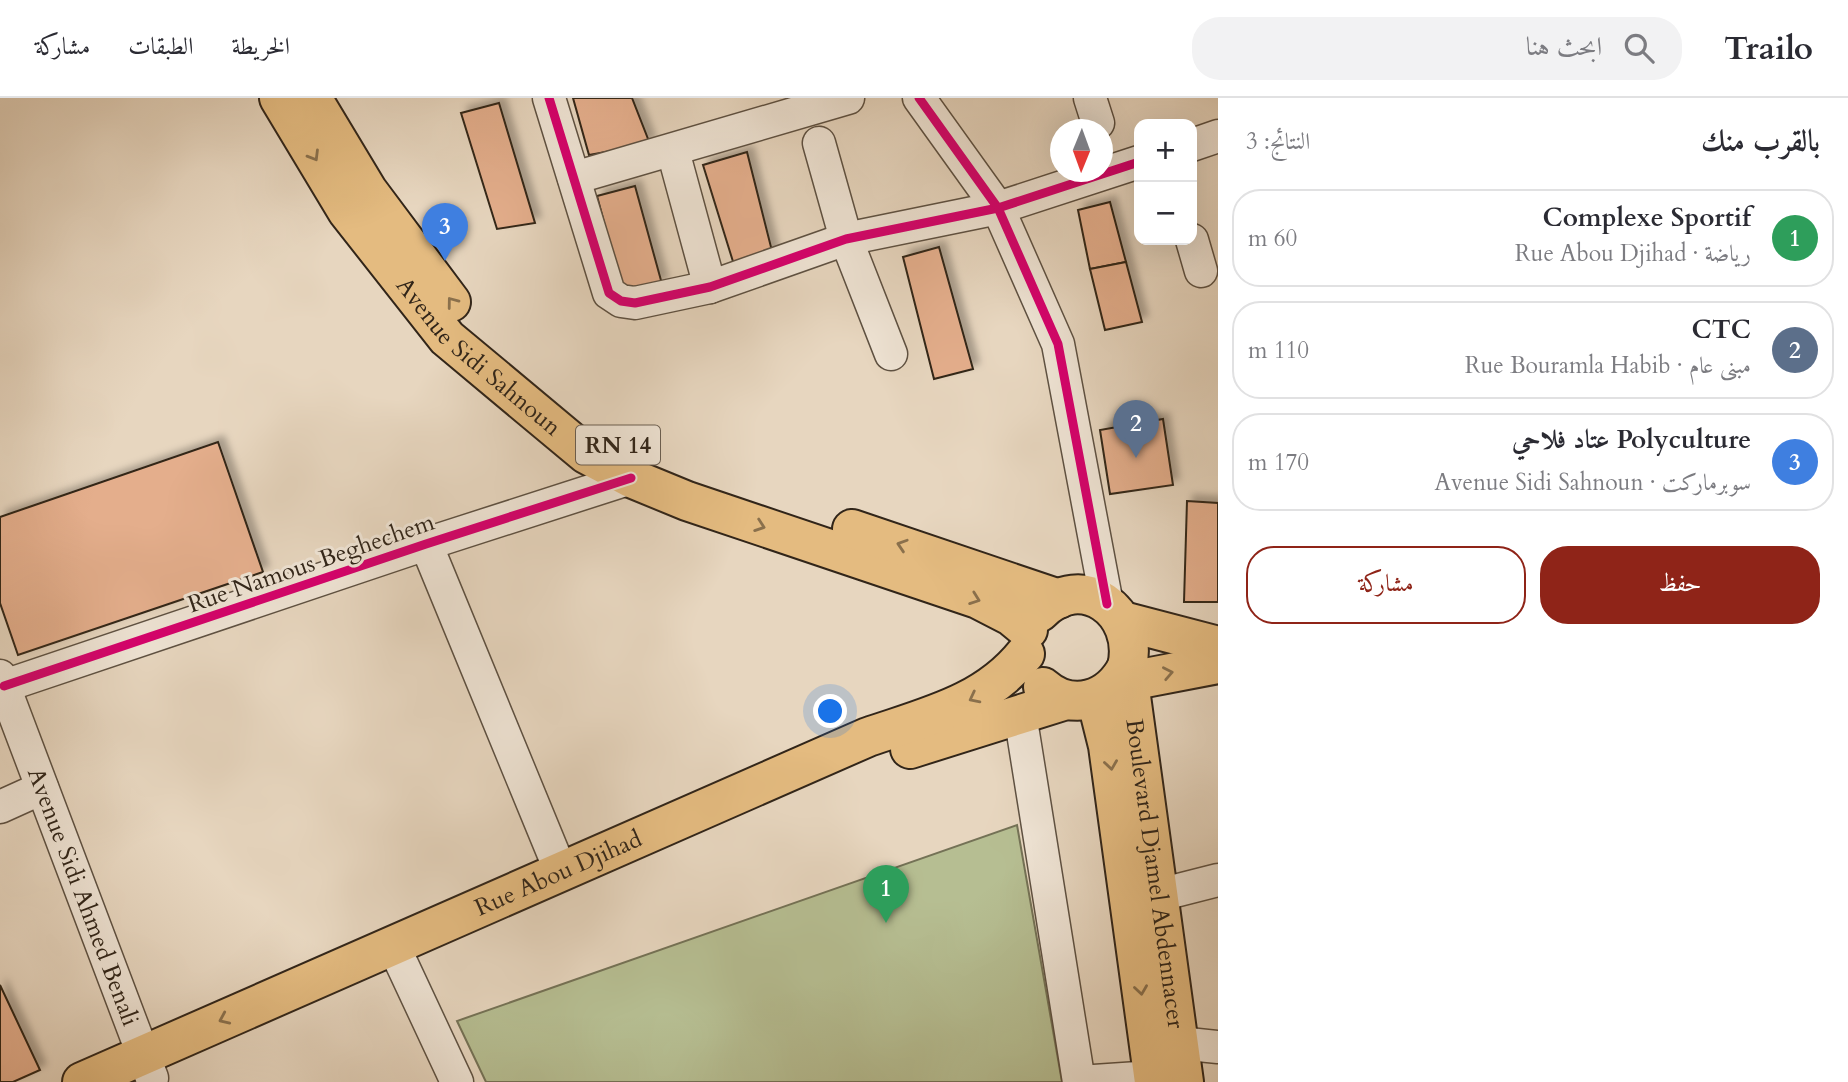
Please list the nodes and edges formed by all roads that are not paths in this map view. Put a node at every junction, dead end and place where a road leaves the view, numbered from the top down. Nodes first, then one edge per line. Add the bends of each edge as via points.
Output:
1 (279, 98) edge
2 (312, 98) edge
3 (549, 98) edge
4 (848, 98) edge
5 (919, 98) edge
6 (1218, 136) edge
7 (819, 143) dead end
8 (1197, 143) edge
9 (673, 151) junction
10 (1134, 164) edge
11 (574, 178) junction
12 (998, 208) junction
13 (846, 239) junction
14 (1193, 245) edge
15 (1201, 271) dead end
16 (710, 287) junction
17 (891, 354) dead end
18 (631, 478) junction
19 (1091, 518) junction
20 (426, 544) junction
21 (1063, 598) junction
22 (1115, 612) junction
23 (1026, 642) junction
24 (1218, 646) edge
25 (1218, 664) edge
26 (2, 681) edge
27 (1107, 686) junction
28 (1020, 714) junction
29 (42, 788) junction
30 (0, 807) edge
31 (561, 872) junction
32 (1218, 880) edge
33 (1159, 895) junction
34 (398, 955) junction
35 (1179, 1043) junction
36 (1218, 1047) edge
37 (146, 1072) edge
38 (1164, 1080) edge
39 (82, 1082) edge
40 (457, 1082) edge
41 (1079, 1082) edge

1 -> 18 main road, Avenue Sidi Sahnoun / RN 14 via 347,211 447,338 586,454
21 -> 2 main road, Avenue Sidi Sahnoun / RN 14 via 702,481 622,447 584,422 499,355 458,312 368,191
3 - 11 street
4 - 9 street
5 - 12 street
6 - 8 street
7 - 13 street
9 - 11 street
9 - 16 street
10 - 12 street
11 - 16 street via 609,293 635,303
12 - 13 street
12 - 19 street via 1058,344
13 - 16 street
13 - 17 street
14 - 15 street
18 - 20 street, Rue Namous Beghechem
18 -> 23 main road, Avenue Sidi Sahnoun / RN 14 via 978,600 1011,616
19 - 21 street via 1083,565
19 - 22 street
20 - 26 street, Rue Namous Beghechem
20 - 31 street
21 - 22 main road via 1092,597
21 - 23 main road via 1046,606
22 - 24 main road
22 - 27 main road via 1131,652
23 - 27 main road via 1029,670 1050,694
23 -> 31 main road, Rue Abou Djihad via 999,682 968,702 868,737
27 -> 25 main road, Rue Abou Djihad
26 - 29 street, Avenue Sidi Ahmed Benali
27 - 28 main road, Rue Abou Djihad
27 - 33 main road, Boulevard Djamel Abdennacer
27 -> 38 main road, Boulevard Djamel Abdennacer via 1108,746
28 - 34 main road, Rue Abou Djihad via 883,758
28 - 41 street
29 - 30 street
29 - 37 street, Avenue Sidi Ahmed Benali
31 - 34 main road, Rue Abou Djihad
32 - 33 street
33 - 35 main road, Boulevard Djamel Abdennacer
34 - 37 main road, Rue Abou Djihad
34 - 40 street
35 - 36 street
35 - 38 main road, Boulevard Djamel Abdennacer
37 - 39 main road, Rue Abou Djihad
38 - 41 street

